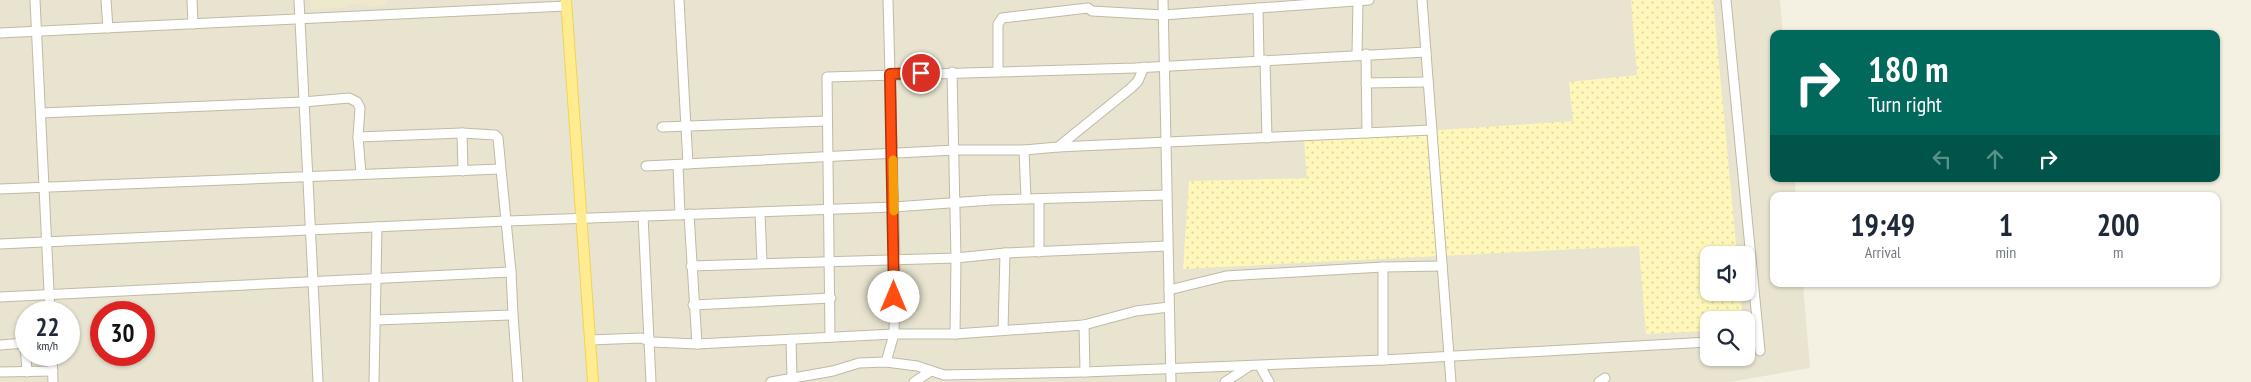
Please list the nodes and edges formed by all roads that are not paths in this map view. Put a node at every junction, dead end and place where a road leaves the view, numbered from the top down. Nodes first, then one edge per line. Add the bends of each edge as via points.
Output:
1 (35, 0) edge
2 (106, 0) edge
3 (192, 0) edge
4 (298, 0) edge
5 (679, 0) edge
6 (888, 0) edge
7 (1163, 0) edge
8 (1369, 0) edge
9 (1422, 0) edge
10 (1726, 0) edge
11 (1358, 1) edge
12 (566, 3) edge
13 (1286, 3) edge
14 (1087, 4) edge
15 (1258, 8) junction
16 (1163, 15) junction
17 (299, 18) junction
18 (193, 24) junction
19 (108, 28) junction
20 (36, 31) junction
21 (0, 33) edge
22 (1426, 52) junction
23 (1361, 54) junction
24 (1262, 60) junction
25 (1164, 66) junction
26 (1144, 67) junction
27 (998, 71) junction
28 (952, 72) junction
29 (890, 74) junction
30 (1428, 82) junction
31 (1366, 83) junction
32 (303, 102) junction
33 (40, 113) junction
34 (827, 121) junction
35 (687, 126) junction
36 (662, 127) dead end
37 (1432, 130) junction
38 (462, 133) junction
39 (1367, 133) junction
40 (358, 137) junction
41 (1267, 138) junction
42 (1166, 142) junction
43 (1058, 148) junction
44 (955, 150) junction
45 (1024, 150) junction
46 (892, 154) junction
47 (827, 157) junction
48 (683, 164) junction
49 (646, 166) dead end
50 (500, 169) junction
51 (463, 171) junction
52 (361, 174) junction
53 (307, 177) junction
54 (44, 186) junction
55 (0, 189) edge
56 (1166, 195) junction
57 (1026, 199) junction
58 (1039, 199) junction
59 (955, 202) junction
60 (894, 207) junction
61 (828, 209) junction
62 (760, 212) junction
63 (689, 214) junction
64 (680, 215) junction
65 (643, 216) junction
66 (582, 218) junction
67 (506, 221) junction
68 (377, 227) junction
69 (310, 230) junction
70 (47, 243) junction
71 (0, 244) edge
72 (1167, 246) junction
73 (1039, 252) junction
74 (1005, 253) junction
75 (956, 258) junction
76 (894, 260) junction
77 (762, 262) junction
78 (829, 262) junction
79 (691, 266) junction
80 (1442, 266) junction
81 (1383, 267) junction
82 (511, 272) junction
83 (376, 278) junction
84 (312, 280) junction
85 (1169, 290) junction
86 (48, 294) junction
87 (0, 297) edge
88 (831, 298) junction
89 (49, 301) edge
90 (693, 305) junction
91 (1169, 307) junction
92 (513, 315) junction
93 (376, 320) junction
94 (1084, 325) junction
95 (1003, 330) junction
96 (894, 334) junction
97 (955, 334) junction
98 (830, 337) junction
99 (791, 339) junction
100 (1755, 339) edge
101 (1758, 339) junction
102 (590, 340) junction
103 (647, 340) junction
104 (1700, 342) edge
105 (15, 344) edge
106 (697, 344) junction
107 (0, 345) edge
108 (1760, 351) dead end
109 (1449, 355) junction
110 (1384, 360) junction
111 (886, 362) junction
112 (27, 366) edge
113 (52, 366) edge
114 (1249, 366) junction
115 (1260, 366) junction
116 (1171, 370) junction
117 (52, 371) junction
118 (931, 371) junction
119 (0, 372) edge
120 (27, 372) junction
121 (1085, 372) junction
122 (792, 378) junction
123 (946, 379) edge
124 (53, 382) edge
125 (318, 382) edge
126 (374, 382) edge
127 (518, 382) edge
128 (593, 382) edge
129 (651, 382) edge
130 (771, 382) edge
131 (914, 382) edge
132 (1171, 382) edge
133 (1225, 382) edge
134 (1269, 382) edge
135 (1451, 382) edge

1 - 20 street
2 - 19 street
3 - 18 street
4 - 17 street
5 - 35 street
6 - 29 street
7 - 16 street
8 - 11 street
9 - 22 street
10 - 101 street
11 - 13 street
11 - 23 street
12 - 17 street
12 - 66 main road
13 - 15 street
14 - 16 street via 1092,11
14 - 27 street via 1002,18 998,24
15 - 16 street
15 - 24 street
16 - 25 street
17 - 18 street
17 - 32 street
18 - 19 street
19 - 20 street
20 - 21 street
20 - 33 street
22 - 23 street
22 - 30 street
23 - 24 street
23 - 31 street
24 - 25 street
24 - 41 street
25 - 26 street
25 - 42 street
26 - 27 street
26 - 43 street via 1131,88
27 - 28 street
28 - 29 street
28 - 44 street
29 - 34 street via 826,77
29 - 46 street
30 - 31 street
30 - 37 street
31 - 39 street
32 - 33 street
32 - 40 street via 354,99 360,108
32 - 53 street
33 - 54 street
34 - 35 street
34 - 47 street
35 - 36 street
35 - 48 street
37 - 39 street
37 - 80 street
38 - 40 street
38 - 50 street via 495,135 498,138
38 - 51 street
39 - 41 street
40 - 52 street
41 - 42 street
42 - 43 street
42 - 56 street
43 - 45 street
44 - 45 street
44 - 46 street
44 - 59 street
45 - 57 street
46 - 47 street
46 - 60 street
47 - 48 street
47 - 61 street
48 - 49 street
48 - 64 street
50 - 51 street
50 - 67 street
51 - 52 street
52 - 53 street
53 - 54 street
53 - 69 street
54 - 55 street
54 - 70 street
56 - 58 street
56 - 72 street
57 - 58 street
57 - 59 street
58 - 73 street
59 - 60 street
59 - 75 street
60 - 61 street
60 - 76 street
61 - 62 street
61 - 78 street
62 - 63 street
62 - 77 street
63 - 64 street
63 - 79 street
64 - 65 street
65 - 66 street
65 - 103 street
66 - 67 street
66 - 102 main road
67 - 68 street
67 - 82 street
68 - 69 street
68 - 83 street
69 - 70 street
69 - 84 street
70 - 71 street
70 - 86 street
72 - 73 street
72 - 85 street
73 - 74 street
74 - 75 street
74 - 95 street
75 - 76 street
75 - 97 street
76 - 78 street
76 - 96 street
77 - 78 street
77 - 79 street
78 - 88 street
79 - 90 street
80 - 81 street
80 - 109 street
81 - 85 street via 1226,276
81 - 110 street
82 - 83 street
82 - 92 street
83 - 84 street
83 - 93 street
84 - 86 street
84 - 125 street
85 - 91 street
86 - 87 street
86 - 89 street
88 - 90 street
88 - 98 street
90 - 106 street
91 - 94 street via 1136,310
91 - 116 street
92 - 93 street
92 - 127 street
93 - 126 street
94 - 95 street
94 - 121 street
95 - 97 street
96 - 97 street
96 - 98 street
96 - 111 street
98 - 99 street
99 - 106 street
99 - 122 street
100 - 101 street
101 - 108 street
102 - 103 street
102 - 128 main road
103 - 106 street
103 - 129 street
104 - 109 street
105 - 107 street
109 - 110 street
109 - 135 street
110 - 115 street
111 - 118 street
111 - 122 street via 859,363
112 - 120 street
113 - 117 street
114 - 115 street
114 - 116 street
114 - 133 street
115 - 134 street
116 - 121 street
116 - 132 street
117 - 120 street
117 - 124 street
118 - 123 street
118 - 131 street
119 - 120 street
121 - 123 street
122 - 130 street

